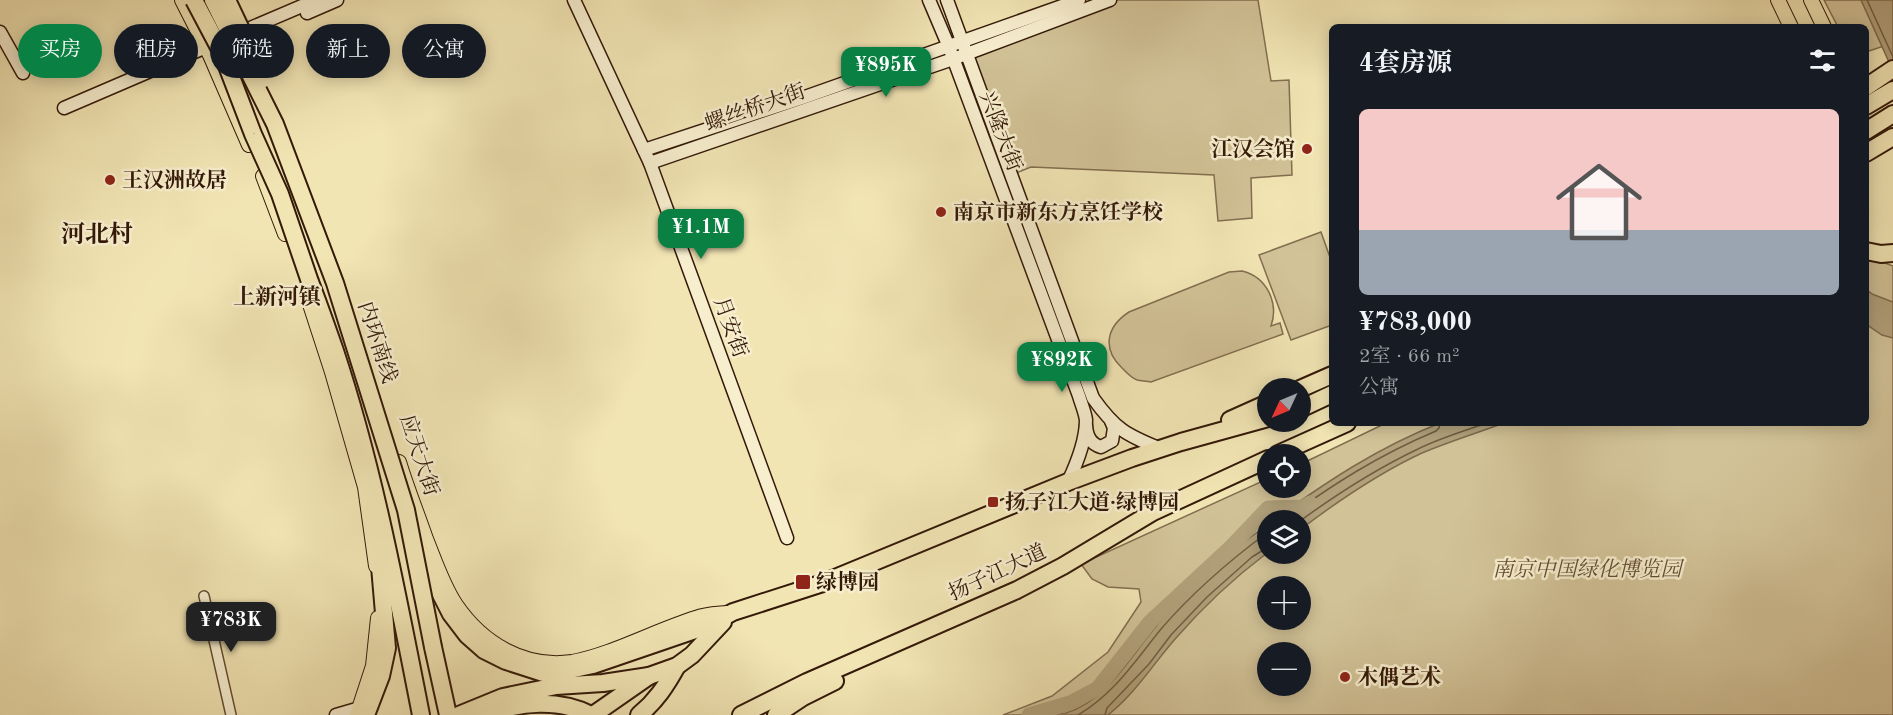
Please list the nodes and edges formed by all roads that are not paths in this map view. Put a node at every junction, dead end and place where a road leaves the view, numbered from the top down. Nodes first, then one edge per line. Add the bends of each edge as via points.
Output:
1 (184, 0) edge
2 (194, 0) edge
3 (213, 0) edge
4 (220, 0) edge
5 (226, 0) edge
6 (316, 0) edge
7 (337, 0) edge
8 (574, 0) edge
9 (929, 0) edge
10 (947, 0) edge
11 (1079, 0) edge
12 (1110, 0) edge
13 (1778, 0) edge
14 (1811, 0) edge
15 (233, 24) edge
16 (267, 24) edge
17 (274, 24) edge
18 (1790, 24) edge
19 (1823, 24) edge
20 (0, 32) edge
21 (965, 48) junction
22 (210, 50) edge
23 (207, 51) junction
24 (951, 53) junction
25 (18, 64) edge
26 (258, 78) edge
27 (1882, 81) edge
28 (1869, 101) edge
29 (64, 108) dead end
30 (1893, 114) edge
31 (274, 124) junction
32 (1869, 129) edge
33 (253, 134) junction
34 (1893, 137) edge
35 (644, 150) junction
36 (1869, 151) edge
37 (650, 163) junction
38 (1869, 252) edge
39 (1893, 253) edge
40 (1329, 376) edge
41 (1311, 384) edge
42 (1329, 395) edge
43 (1311, 404) edge
44 (1257, 408) edge
45 (1086, 419) junction
46 (1110, 420) junction
47 (1257, 421) edge
48 (1340, 426) edge
49 (1180, 442) junction
50 (1300, 444) edge
51 (1161, 449) junction
52 (1257, 464) edge
53 (1068, 482) junction
54 (373, 489) junction
55 (406, 510) junction
56 (787, 538) dead end
57 (204, 596) dead end
58 (733, 612) junction
59 (879, 650) junction
60 (677, 666) junction
61 (649, 676) junction
62 (362, 713) edge
63 (231, 715) edge
64 (336, 715) edge
65 (421, 715) edge
66 (448, 715) edge
67 (459, 715) edge
68 (488, 715) edge
69 (592, 715) edge
70 (639, 715) edge
71 (741, 715) edge
72 (776, 715) edge

1 - 23 main road
1 - 33 highway, bridge
2 - 33 highway, 内环南线, bridge via 222,53
3 - 31 highway, 内环南线, bridge
4 - 15 main road, 应天大街
5 - 31 highway, bridge via 255,59
6 - 16 street
7 - 17 street
8 - 35 street, 月安街
9 - 24 street, 兴隆大街
10 - 21 street, 兴隆大街
11 - 21 street, 螺丝桥大街
12 - 21 street, 螺丝桥大街
13 - 18 main road
14 - 19 main road
20 - 25 street
21 - 24 street, 螺丝桥大街
21 - 46 street, 兴隆大街 via 1093,398
22 - 23 street
23 - 29 street
23 - 62 main road via 289,243 365,487 379,627
24 - 35 street, 螺丝桥大街
24 - 37 street, 螺丝桥大街
24 - 45 street, 兴隆大街
26 - 58 main road, 应天大街 via 331,252 435,562 471,625 489,641 525,659 572,662 699,617
27 - 28 highway
30 - 32 highway
31 - 55 highway, 内环南线, bridge via 335,283
33 - 54 highway, 内环南线, bridge via 280,194 336,352
34 - 36 highway
35 - 37 street, 月安街
37 - 56 street, 月安街
38 - 39 highway
40 - 41 highway
42 - 43 highway
44 - 49 highway
45 - 46 street via 1089,440 1101,447 1112,441 1114,428
45 - 53 street, 兴隆大街 via 1077,464
46 - 51 street, 兴隆大街 via 1119,429
47 - 49 highway
48 - 50 highway
49 - 51 highway
51 - 53 highway
52 - 59 highway, 扬子江大道 via 1154,512 1017,590
53 - 58 highway via 823,583
54 - 62 highway via 387,648 381,676
54 - 65 highway, 内环南线
55 - 58 highway, bridge via 451,614 484,650 525,668 543,673 579,669 707,626
55 - 66 highway, 内环南线, bridge
57 - 63 street
58 - 60 highway
59 - 71 highway, 扬子江大道
59 - 72 highway
60 - 61 highway
60 - 70 highway via 666,687
61 - 67 highway via 556,686 503,697
61 - 69 highway
62 - 64 street
68 - 69 highway via 531,703

